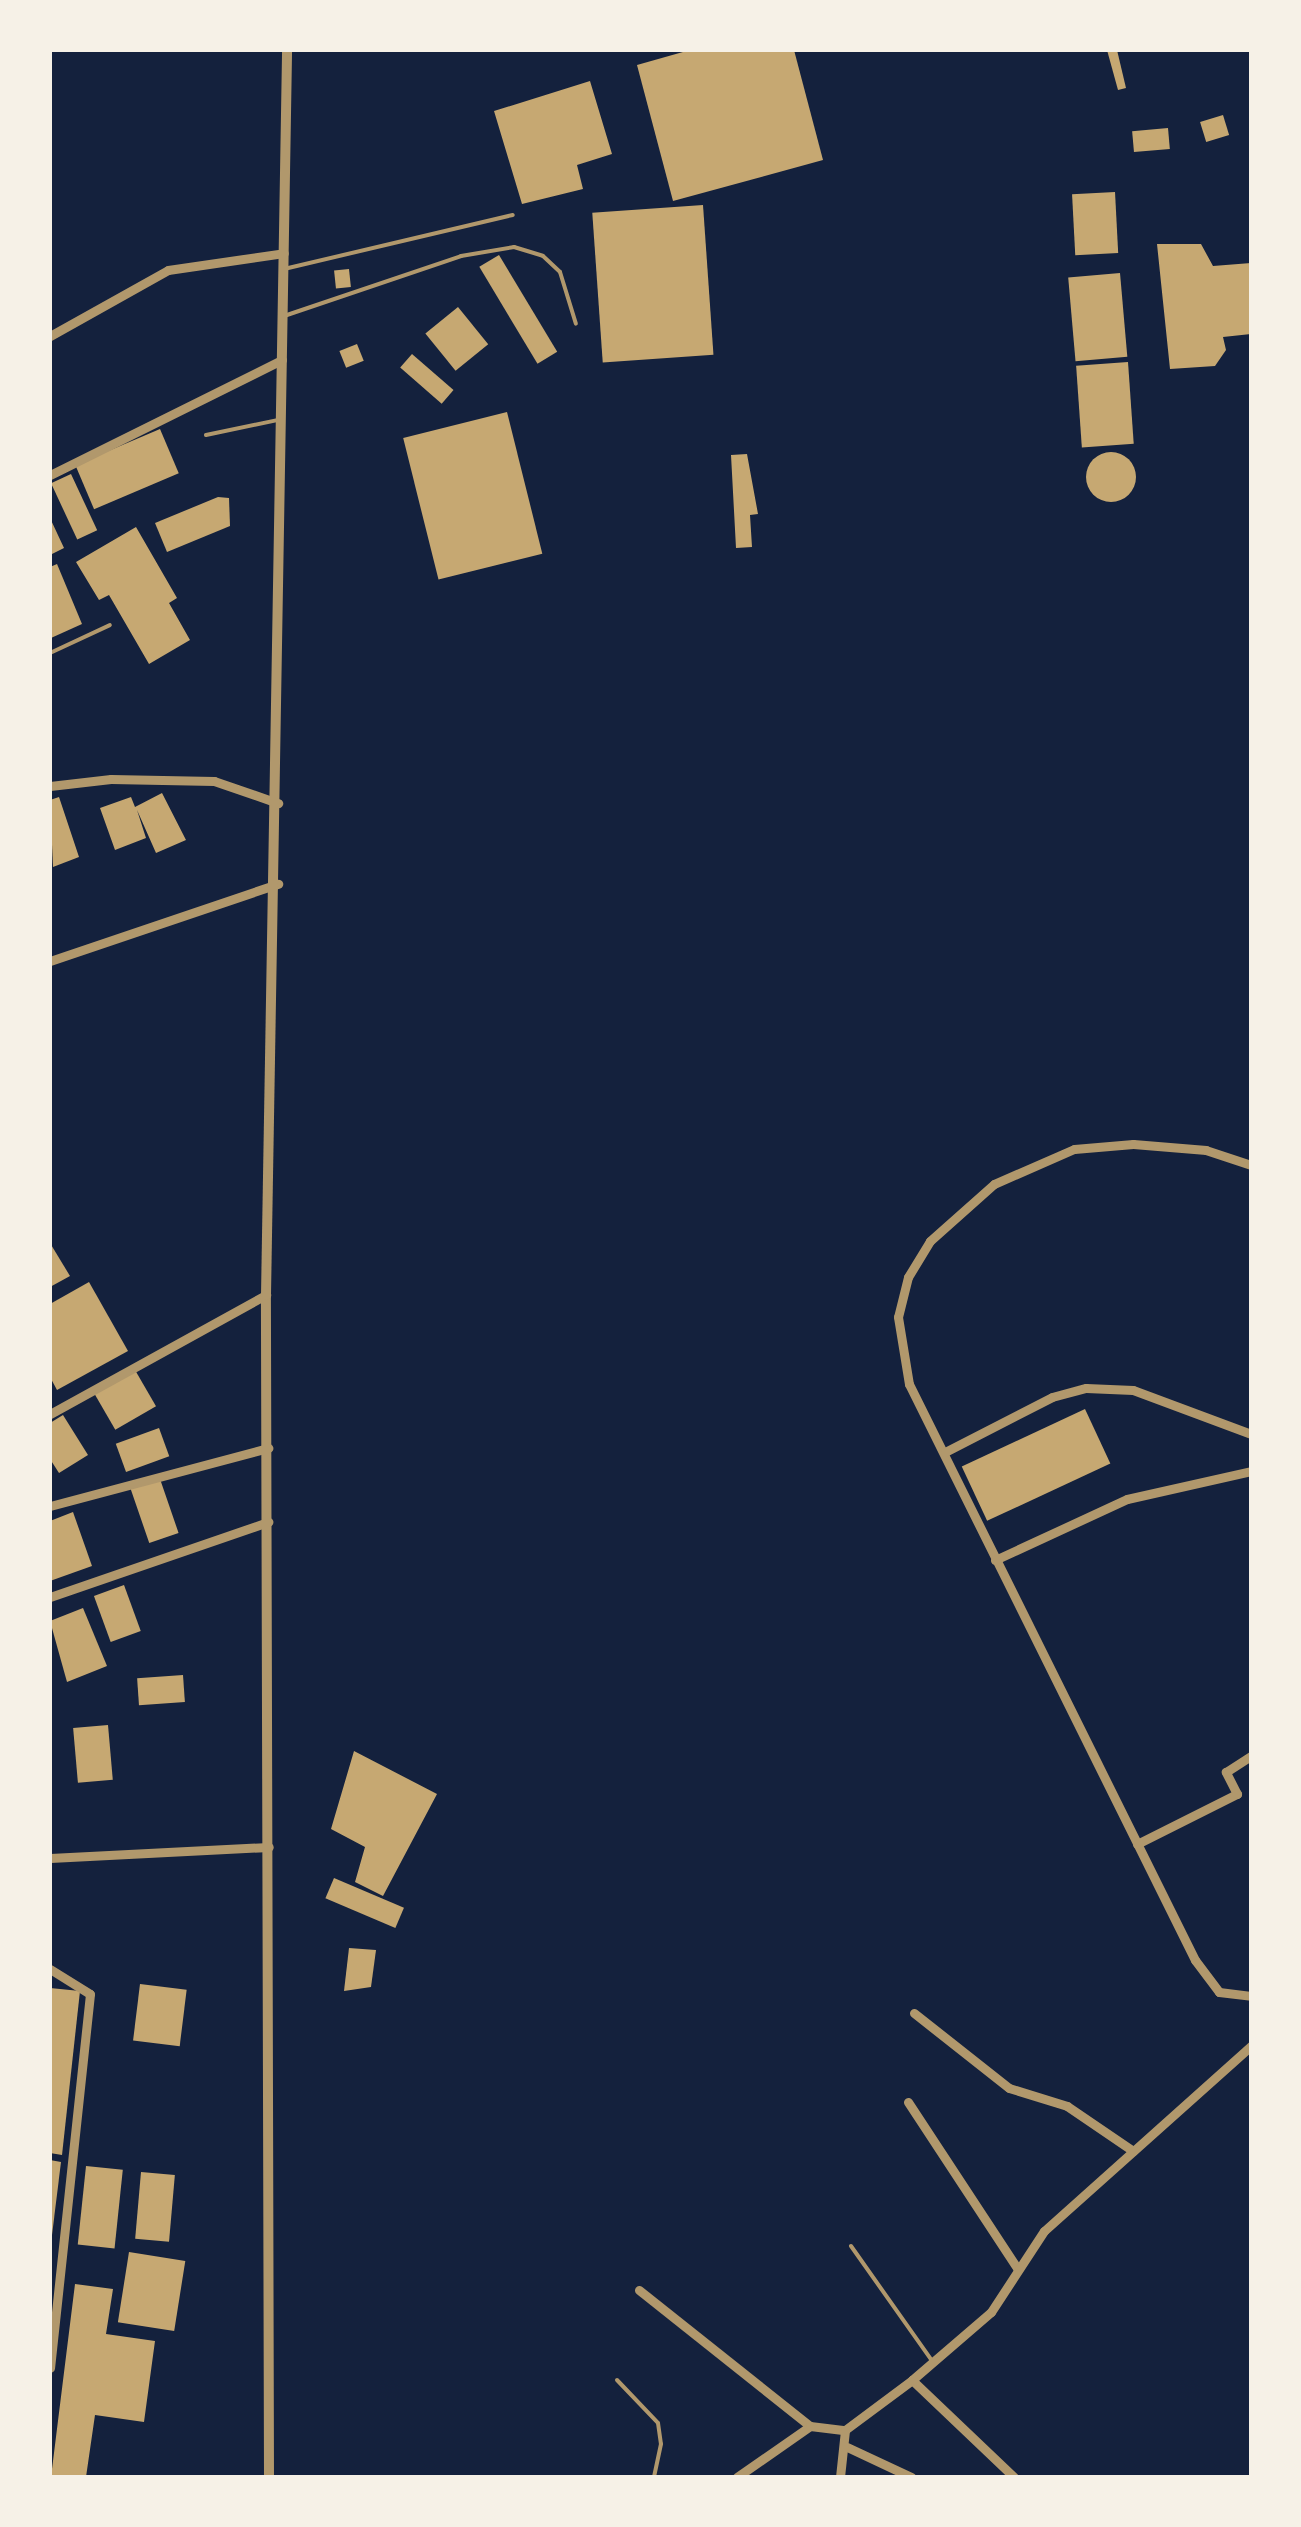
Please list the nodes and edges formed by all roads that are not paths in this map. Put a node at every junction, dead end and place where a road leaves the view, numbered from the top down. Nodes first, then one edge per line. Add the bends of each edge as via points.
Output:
1 (286, 50) edge
2 (513, 215) dead end
3 (284, 253) junction
4 (284, 269) junction
5 (284, 316) junction
6 (576, 324) dead end
7 (50, 336) edge
8 (282, 360) junction
9 (282, 419) junction
10 (206, 434) dead end
11 (50, 475) edge
12 (110, 625) dead end
13 (50, 653) edge
14 (50, 786) edge
15 (278, 803) junction
16 (278, 884) junction
17 (50, 961) edge
18 (1251, 1165) edge
19 (266, 1295) junction
20 (50, 1414) edge
21 (1251, 1434) edge
22 (268, 1448) junction
23 (945, 1452) junction
24 (1251, 1470) edge
25 (50, 1506) edge
26 (268, 1522) junction
27 (995, 1560) junction
28 (50, 1597) edge
29 (1251, 1756) edge
30 (1137, 1844) junction
31 (269, 1847) junction
32 (50, 1858) edge
33 (50, 1969) edge
34 (1251, 1996) edge
35 (914, 2013) dead end
36 (1251, 2046) edge
37 (908, 2102) dead end
38 (1133, 2150) junction
39 (851, 2246) dead end
40 (1017, 2268) junction
41 (639, 2290) dead end
42 (933, 2362) junction
43 (50, 2368) edge
44 (616, 2380) dead end
45 (912, 2380) junction
46 (810, 2426) junction
47 (844, 2430) junction
48 (848, 2447) junction
49 (269, 2477) edge
50 (654, 2477) edge
51 (736, 2477) edge
52 (840, 2477) edge
53 (911, 2477) edge
54 (1014, 2477) edge

1 - 3 street
2 - 4 lane
3 - 4 street
3 - 7 street via 168,270
4 - 5 street
5 - 6 lane via 460,256 514,247 543,256 560,272
5 - 8 street
8 - 9 street
8 - 11 street
9 - 10 lane
9 - 15 street
12 - 13 lane
14 - 15 street via 111,779 214,781
15 - 16 street
16 - 17 street
16 - 19 street
18 - 23 street via 1188,1149 1074,1149 994,1184 930,1241 908,1277 898,1317 910,1384
19 - 20 street
19 - 22 street
21 - 23 street via 1133,1390 1086,1388 1052,1397
22 - 25 street
22 - 26 street
23 - 27 street
24 - 27 street via 1127,1499
26 - 28 street
26 - 31 street
27 - 30 street
29 - 30 street via 1226,1772 1237,1794
30 - 34 street via 1210,1984 1232,1998
31 - 32 street
31 - 49 street
33 - 43 street via 90,1994
35 - 38 street via 1009,2088 1066,2106
36 - 38 street
37 - 40 street
38 - 40 street via 1044,2231
39 - 42 lane
40 - 42 street via 991,2312
41 - 46 street
42 - 45 street
44 - 50 lane via 658,2423 662,2444
45 - 47 street
45 - 54 street
46 - 47 street
46 - 51 street
47 - 48 street
48 - 52 street
48 - 53 street

